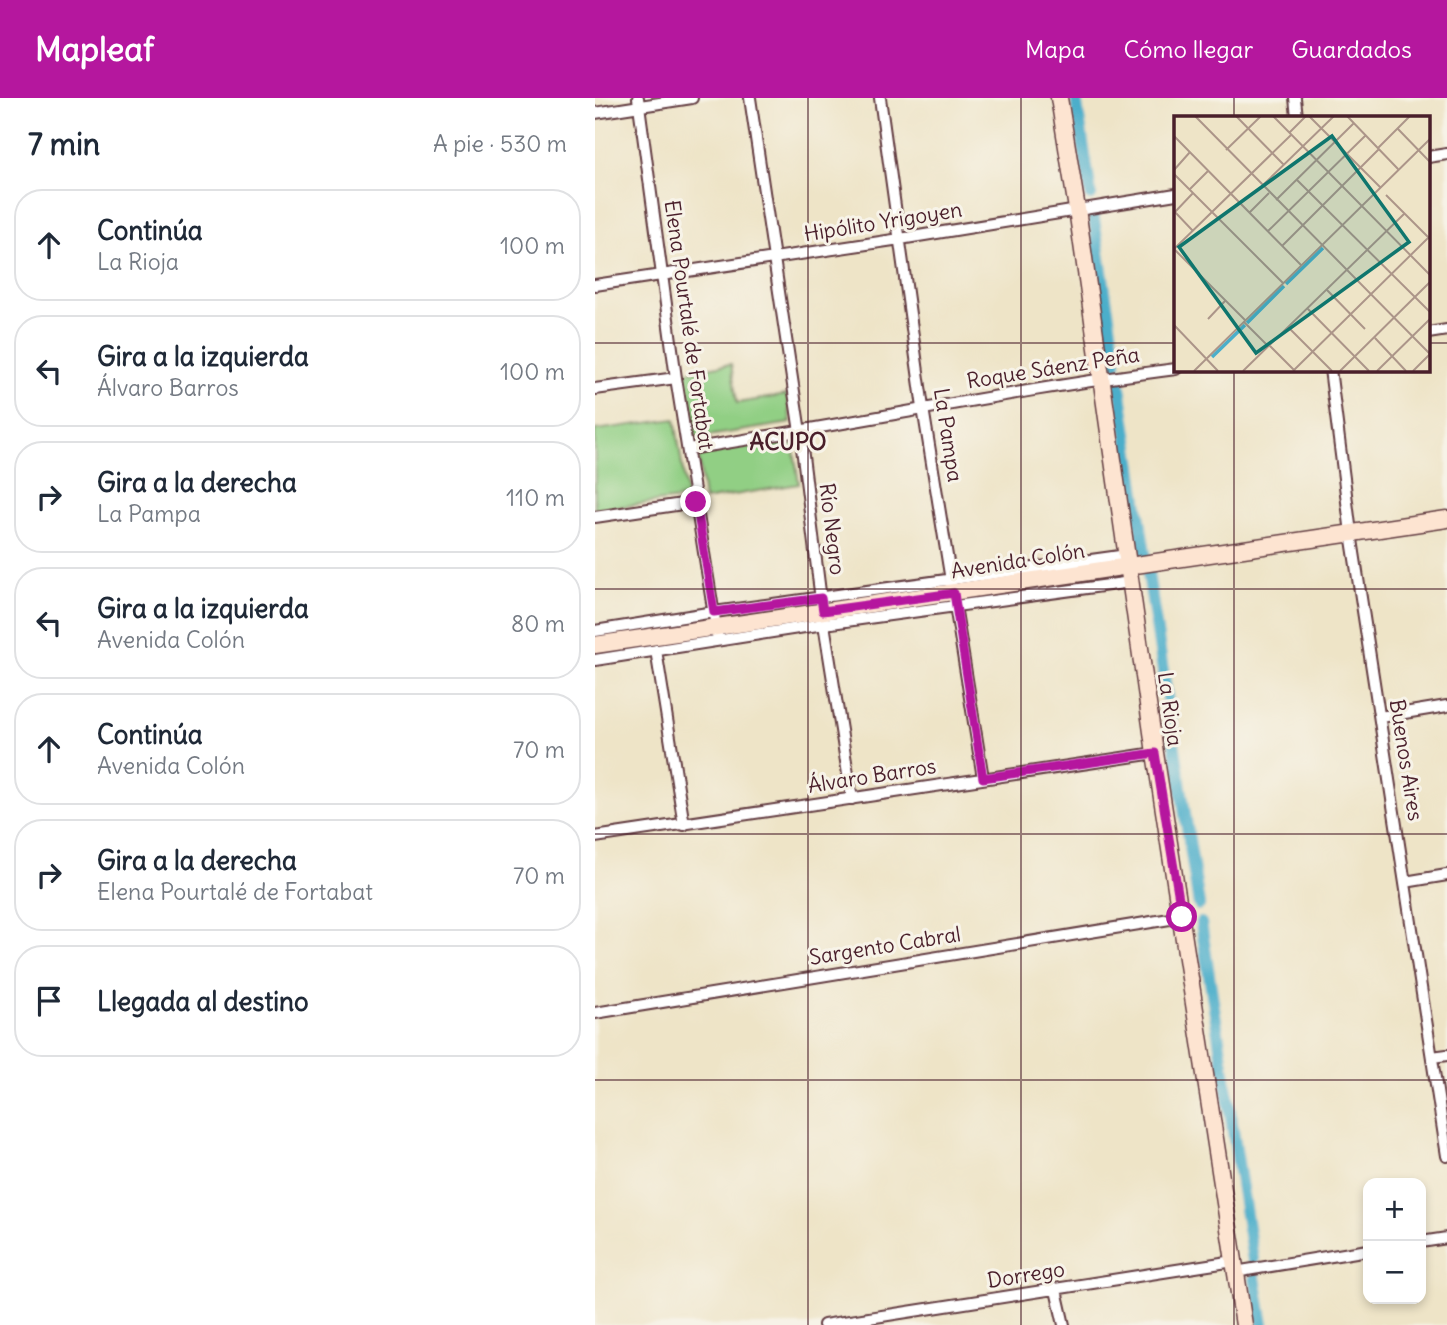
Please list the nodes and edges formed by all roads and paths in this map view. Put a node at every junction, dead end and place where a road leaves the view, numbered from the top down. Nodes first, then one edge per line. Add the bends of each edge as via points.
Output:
1 (692, 98) edge
2 (750, 98) edge
3 (880, 98) edge
4 (1059, 98) edge
5 (1295, 98) edge
6 (638, 102) edge
7 (595, 113) edge
8 (1297, 116) edge
9 (1447, 154) edge
10 (1429, 157) edge
11 (1174, 194) edge
12 (1077, 209) junction
13 (900, 239) junction
14 (772, 258) junction
15 (662, 275) junction
16 (595, 285) edge
17 (1447, 330) edge
18 (1429, 333) edge
19 (1174, 369) edge
20 (1331, 371) edge
21 (676, 378) junction
22 (1102, 379) junction
23 (595, 389) edge
24 (923, 408) junction
25 (800, 432) junction
26 (688, 449) junction
27 (696, 502) junction
28 (595, 517) edge
29 (1447, 519) edge
30 (1351, 533) junction
31 (1128, 568) junction
32 (954, 592) junction
33 (823, 611) junction
34 (716, 626) junction
35 (595, 631) edge
36 (595, 645) edge
37 (656, 650) junction
38 (595, 660) edge
39 (1447, 706) edge
40 (1380, 717) junction
41 (1155, 753) junction
42 (983, 778) junction
43 (852, 799) junction
44 (684, 825) junction
45 (595, 837) edge
46 (1447, 875) edge
47 (1405, 882) junction
48 (1182, 917) junction
49 (595, 1013) edge
50 (1447, 1055) edge
51 (1432, 1057) junction
52 (1447, 1157) edge
53 (1447, 1238) edge
54 (1426, 1241) edge
55 (1363, 1252) edge
56 (1234, 1266) junction
57 (1056, 1290) junction
58 (824, 1325) edge
59 (1064, 1325) edge
60 (1244, 1325) edge

1 - 6 street
2 - 14 street, Río Negro
3 - 13 street, La Pampa
4 - 12 street, La Rioja
5 - 8 street
6 - 7 street
6 - 15 street, Elena Pourtalé de Fortabat
9 - 10 street
11 - 12 street, Hipólito Yrigoyen
12 - 13 street, Hipólito Yrigoyen
12 - 22 street, La Rioja
13 - 14 street, Hipólito Yrigoyen
13 - 24 street, La Pampa
14 - 15 street, Hipólito Yrigoyen
14 - 25 street, Río Negro
15 - 16 street, Hipólito Yrigoyen
15 - 21 street, Elena Pourtalé de Fortabat
17 - 18 street
19 - 22 street, Roque Sáenz Peña
20 - 30 street, Buenos Aires
21 - 23 street
21 - 26 street, Elena Pourtalé de Fortabat
22 - 24 street, Roque Sáenz Peña
22 - 31 street, La Rioja
24 - 25 street, Roque Sáenz Peña
24 - 32 street, La Pampa
25 - 26 street, Roque Sáenz Peña
25 - 33 street, Río Negro
26 - 27 street, Elena Pourtalé de Fortabat
27 - 28 street
27 - 34 street, Elena Pourtalé de Fortabat
29 - 30 street, Avenida Colón
30 - 31 street, Avenida Colón
30 - 40 street, Buenos Aires
31 - 32 street, Avenida Colón
31 - 41 street, La Rioja
32 - 33 street, Avenida Colón
32 - 42 street, La Pampa
33 - 34 street, Avenida Colón
33 - 43 street, Río Negro
34 - 35 street, Avenida Colón
34 - 36 street, Avenida Colón
34 - 37 street, Avenida Colón
37 - 38 street, Avenida Colón
37 - 44 street
39 - 40 street
40 - 47 street, Buenos Aires
41 - 42 street, Álvaro Barros
41 - 48 street, La Rioja
42 - 43 street, Álvaro Barros
43 - 44 street, Álvaro Barros
44 - 45 street, Álvaro Barros
46 - 47 street
47 - 51 street, Buenos Aires
48 - 49 street, Sargento Cabral
48 - 56 street, La Rioja
50 - 51 street
51 - 52 street, Buenos Aires
53 - 54 street
55 - 56 street, Dorrego
56 - 57 street, Dorrego
56 - 60 street, La Rioja
57 - 58 street, Dorrego
57 - 59 street

